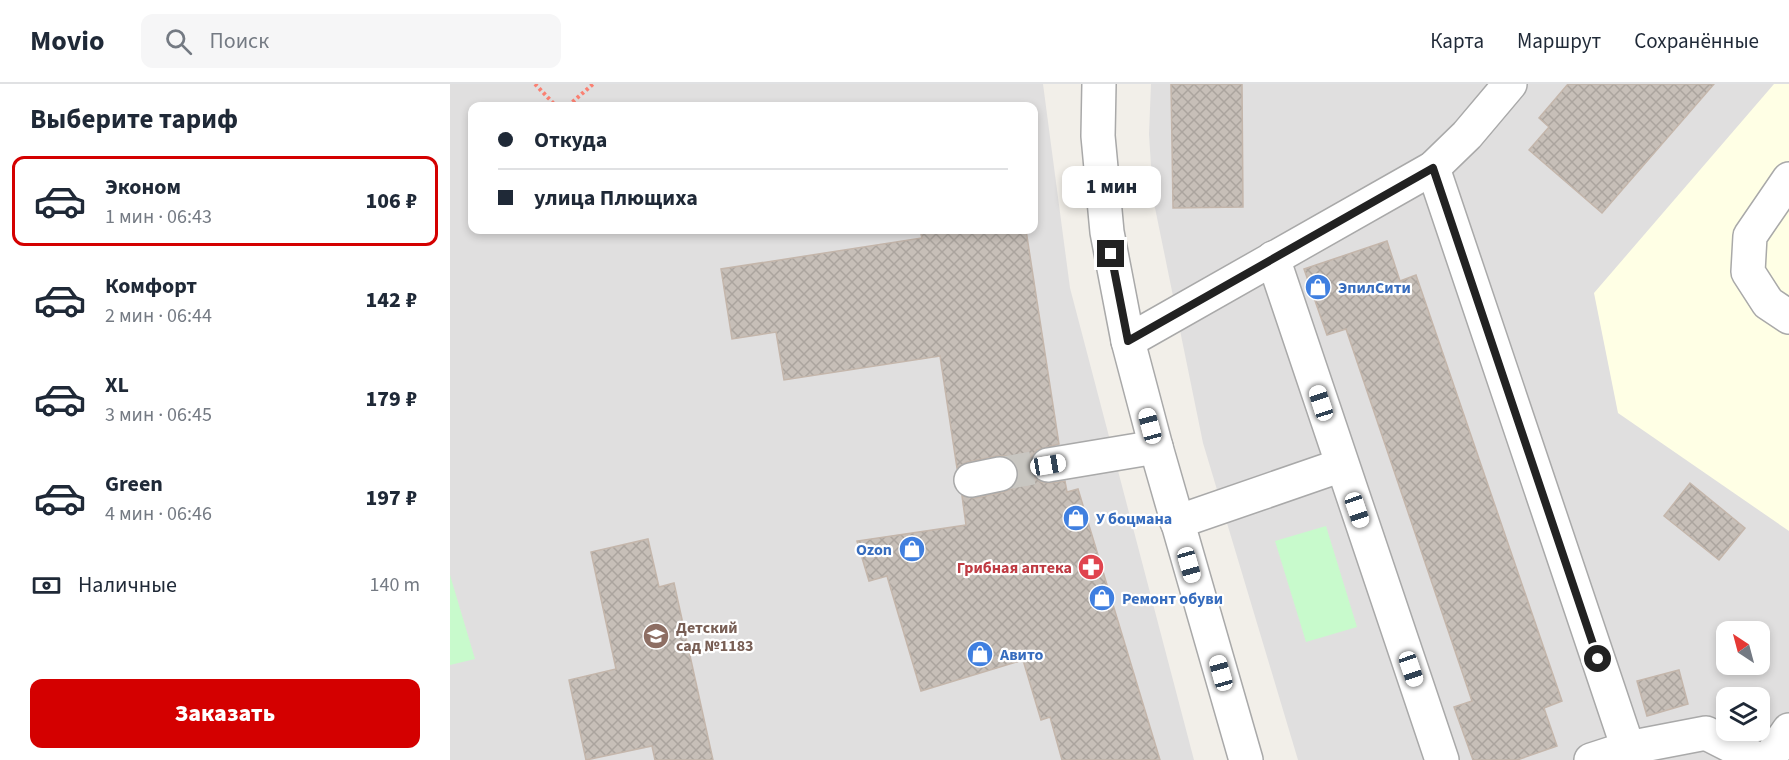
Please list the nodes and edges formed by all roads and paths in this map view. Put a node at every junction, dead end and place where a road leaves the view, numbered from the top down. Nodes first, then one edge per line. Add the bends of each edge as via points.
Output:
1 (535, 84) edge
2 (593, 84) edge
3 (1099, 84) edge
4 (1510, 84) edge
5 (552, 102) edge
6 (573, 102) edge
7 (1433, 168) junction
8 (1789, 179) edge
9 (1273, 258) junction
10 (1789, 317) edge
11 (1128, 341) junction
12 (1156, 447) junction
13 (1048, 465) tunnel mouth
14 (1342, 465) junction
15 (1177, 522) junction
16 (1789, 730) edge
17 (1630, 754) edge
18 (1246, 760) edge
19 (1442, 760) edge
20 (1591, 760) edge
21 (1759, 760) edge
22 (1768, 760) edge

1 - 5 path
2 - 6 path
3 - 11 street via 1098,136 1107,232
4 - 7 street
7 - 9 street
7 - 17 street
8 - 10 street via 1750,237 1748,272 1768,303
9 - 11 street
9 - 14 street
11 - 12 street
12 - 13 street
12 - 15 street
14 - 15 street
14 - 19 street
15 - 18 street
16 - 22 street
17 - 20 street
17 - 21 street via 1706,733

